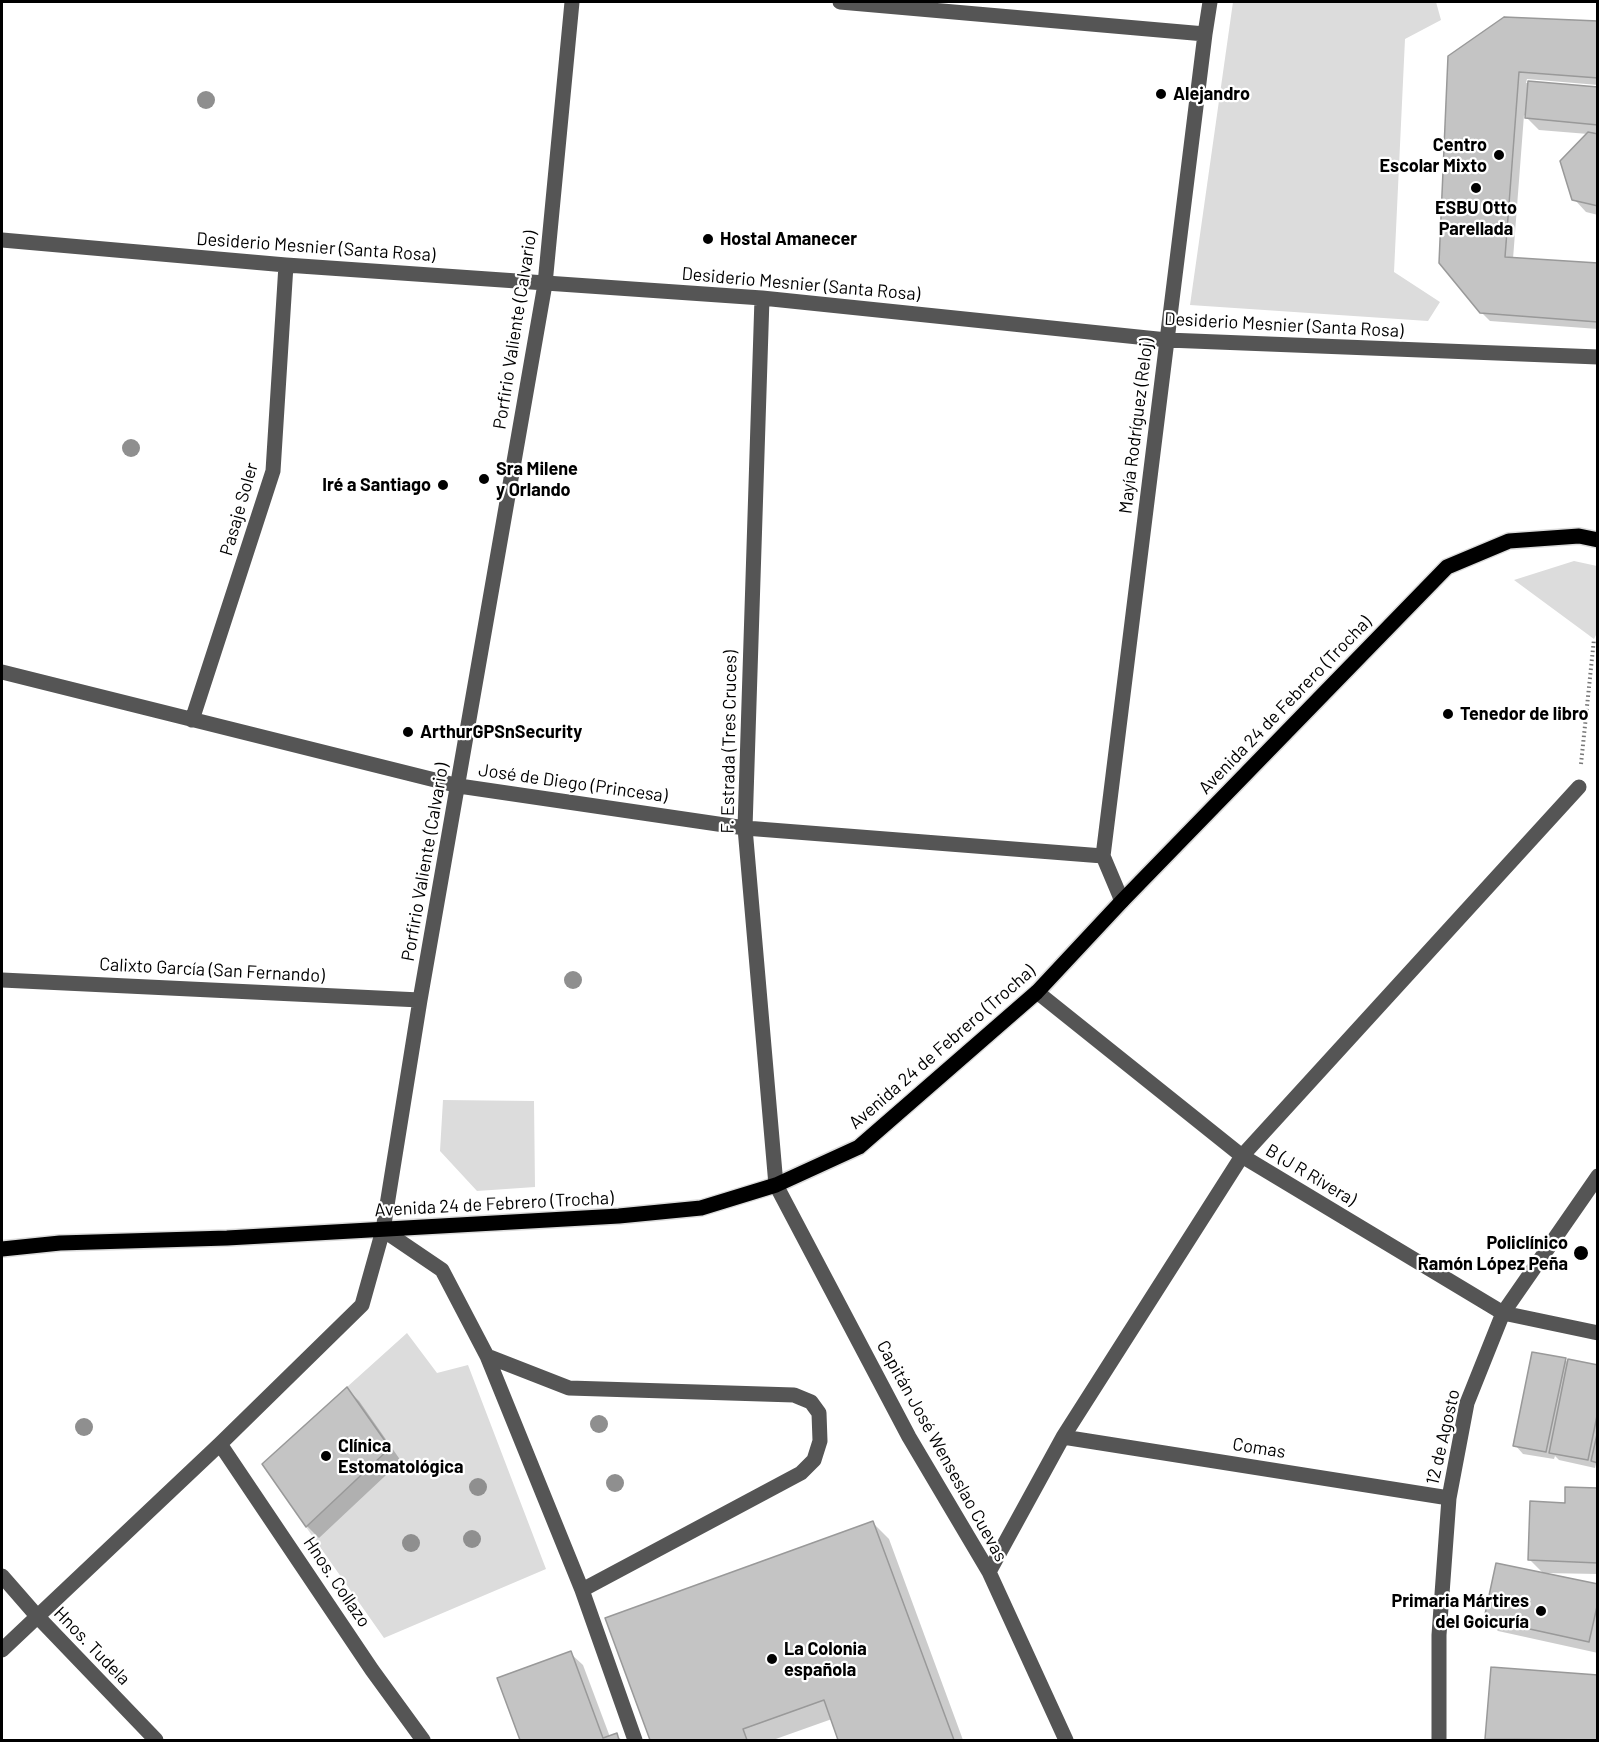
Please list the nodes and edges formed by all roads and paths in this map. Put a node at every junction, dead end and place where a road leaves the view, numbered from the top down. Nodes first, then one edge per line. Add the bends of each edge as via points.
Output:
1 (572, 2) edge
2 (840, 2) edge
3 (1210, 2) edge
4 (1205, 34) junction
5 (2, 240) edge
6 (286, 265) junction
7 (545, 284) junction
8 (762, 298) junction
9 (1167, 340) junction
10 (1598, 357) edge
11 (1598, 540) edge
12 (1594, 639) dead end
13 (2, 672) edge
14 (192, 720) junction
15 (459, 786) junction
16 (1579, 788) joint
17 (745, 828) junction
18 (1103, 856) junction
19 (1122, 901) junction
20 (2, 980) edge
21 (1037, 992) junction
22 (420, 1000) junction
23 (1242, 1156) junction
24 (1598, 1176) edge
25 (776, 1185) junction
26 (383, 1230) junction
27 (2, 1249) edge
28 (1503, 1313) junction
29 (1598, 1333) edge
30 (487, 1356) junction
31 (1063, 1437) junction
32 (220, 1444) junction
33 (1449, 1498) junction
34 (989, 1572) junction
35 (2, 1576) edge
36 (582, 1590) junction
37 (37, 1616) junction
38 (2, 1650) edge
39 (156, 1740) edge
40 (423, 1740) edge
41 (635, 1740) edge
42 (1066, 1740) edge
43 (1439, 1740) edge

1 - 7 street, Porfirio Valiente (Calvario)
2 - 4 street
3 - 4 street, Mayía Rodríguez (Reloj)
4 - 9 street, Mayía Rodríguez (Reloj)
5 - 6 street, Desiderio Mesnier (Santa Rosa)
6 - 7 street, Desiderio Mesnier (Santa Rosa)
6 - 14 street, Pasaje Soler via 273,471
7 - 8 street, Desiderio Mesnier (Santa Rosa)
7 - 15 street, Porfirio Valiente (Calvario)
8 - 9 street, Desiderio Mesnier (Santa Rosa)
8 - 17 street, F. Estrada (Tres Cruces)
9 - 10 street, Desiderio Mesnier (Santa Rosa)
9 - 18 street, Mayía Rodríguez (Reloj)
11 - 19 main road, Avenida 24 de Febrero (Trocha) via 1579,536 1509,541 1447,567
12 - 16 path
13 - 14 street, José de Diego (Princesa)
14 - 15 street, José de Diego (Princesa)
15 - 17 street, José de Diego (Princesa)
15 - 22 street, Porfirio Valiente (Calvario)
16 - 23 street
17 - 18 street, José de Diego (Princesa)
17 - 25 street, F. Estrada (Tres Cruces)
18 - 19 street
19 - 21 main road, Avenida 24 de Febrero (Trocha)
20 - 22 street, Calixto García (San Fernando)
21 - 23 street, B (J R Rivera)
21 - 25 main road, Avenida 24 de Febrero (Trocha) via 859,1147
22 - 26 street, Porfirio Valiente (Calvario)
23 - 28 street, B (J R Rivera)
23 - 31 street
24 - 28 street, 12 de Agosto
25 - 26 main road, Avenida 24 de Febrero (Trocha) via 701,1208
25 - 34 street, Capitán José Wenseslao Cuevas via 909,1437
26 - 27 main road, Avenida 24 de Febrero (Trocha) via 60,1243
26 - 30 street via 442,1270
26 - 32 street, Porfirio Valiente (Calvario) via 362,1305
28 - 29 street, B (J R Rivera)
28 - 33 street, 12 de Agosto via 1467,1403
30 - 36 street
30 - 36 street via 569,1388 794,1395 810,1402 819,1413 820,1441 814,1460 801,1473
31 - 33 street, Comas
31 - 34 street
32 - 37 street, Porfirio Valiente (Calvario)
32 - 40 street, Hnos. Collazo
33 - 43 street, 12 de Agosto via 1439,1635
34 - 42 street, Capitán José Wenseslao Cuevas
35 - 37 street, Hnos. Tudela
36 - 41 street
37 - 38 street, Porfirio Valiente (Calvario)
37 - 39 street, Hnos. Tudela

